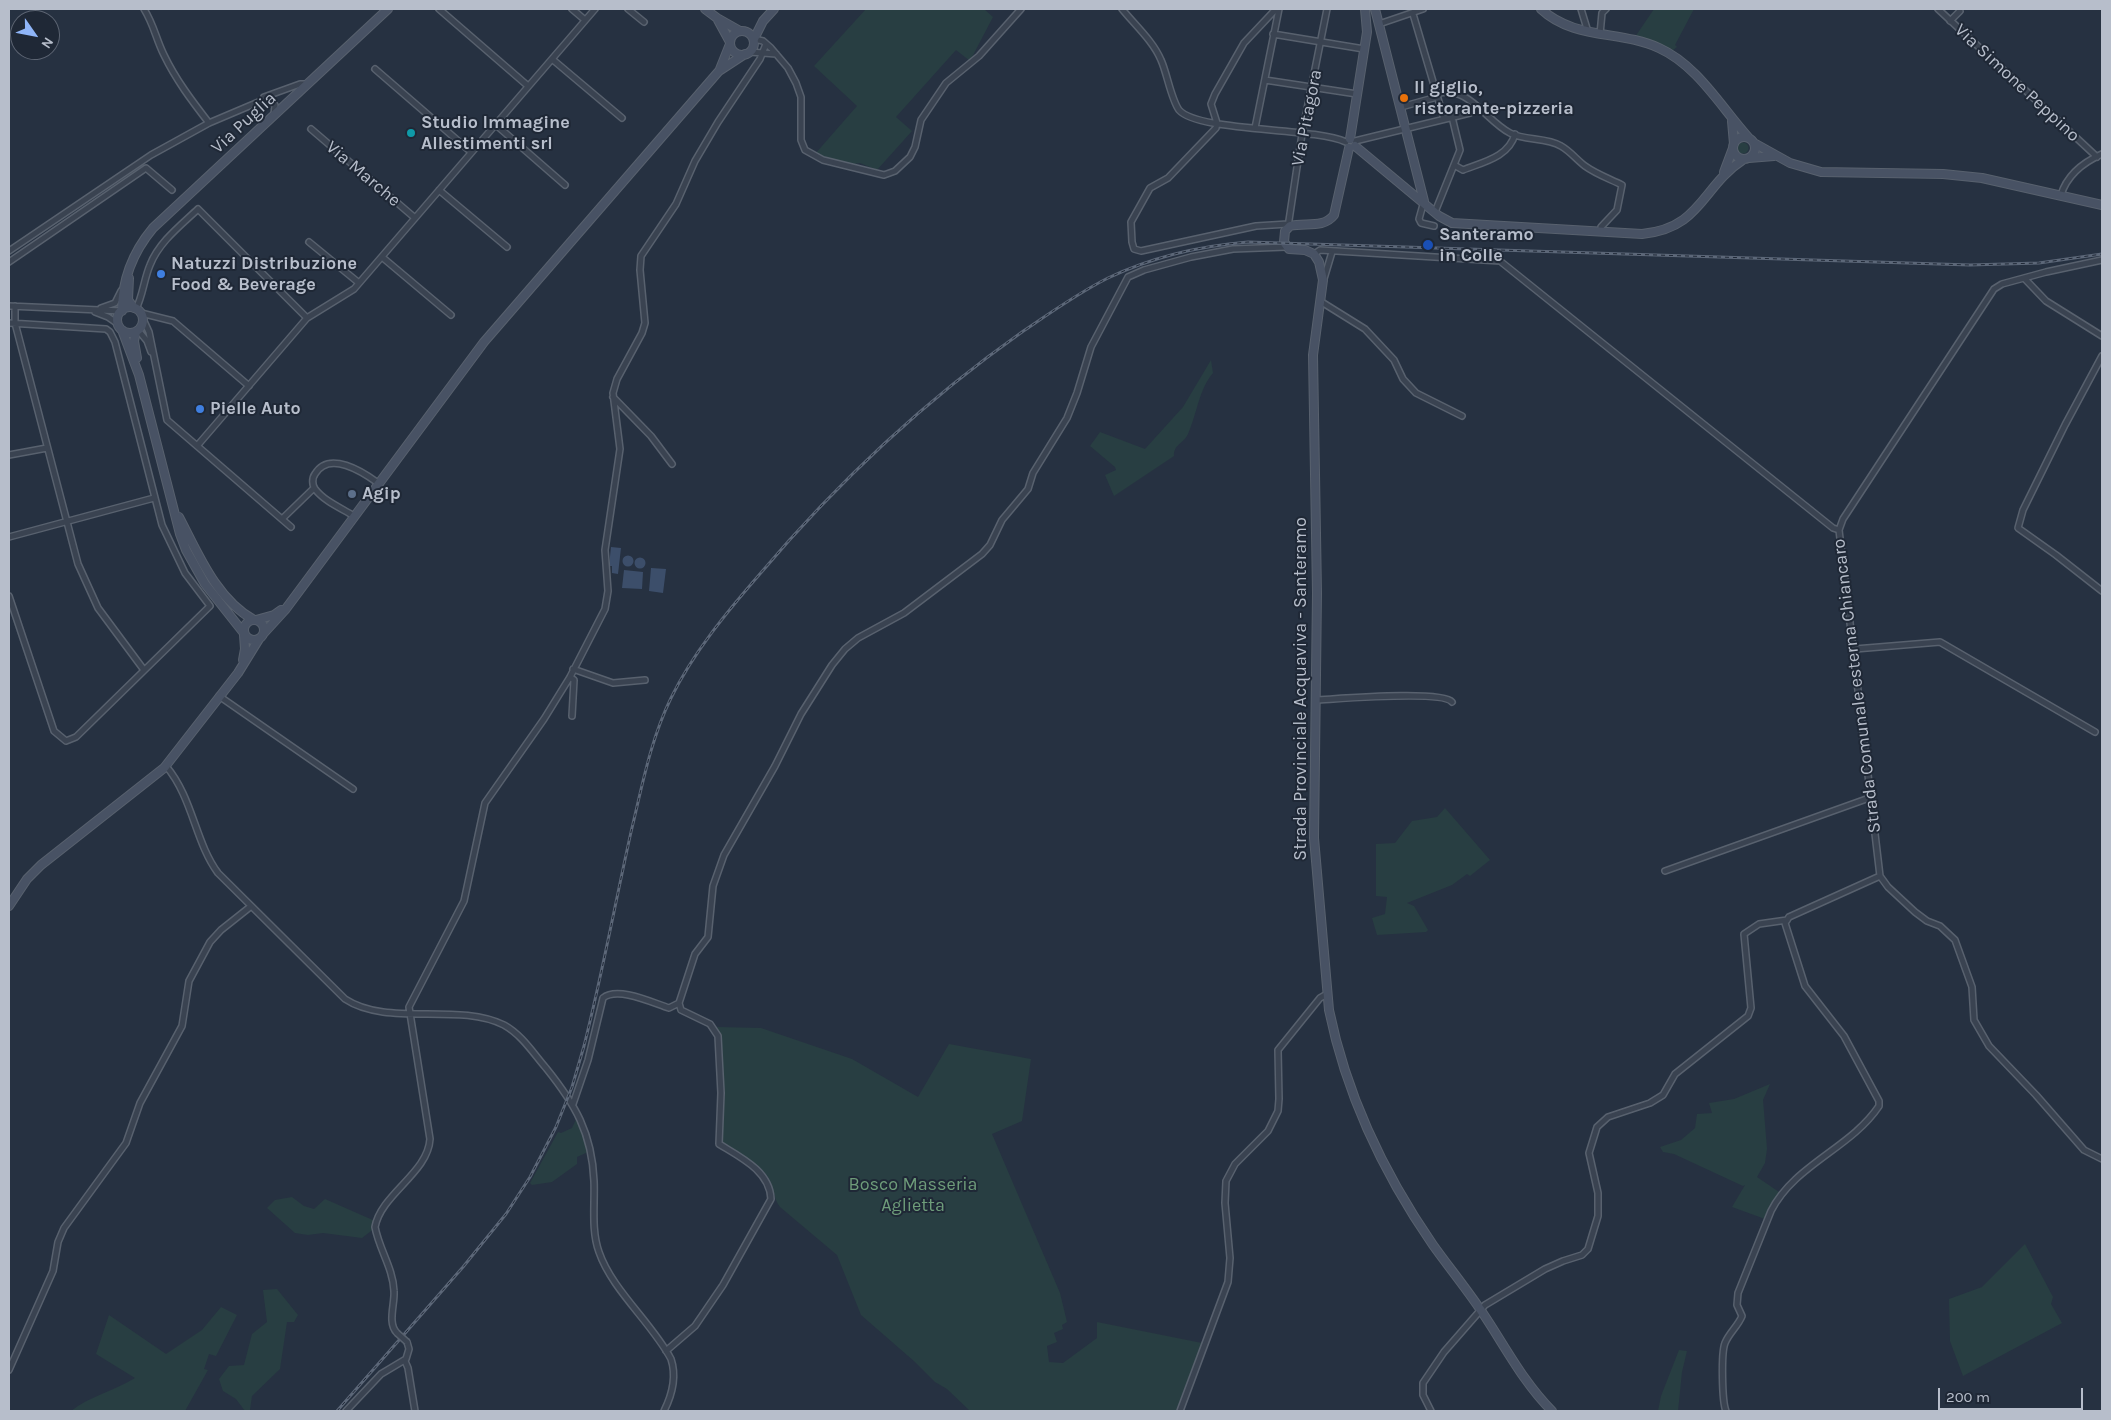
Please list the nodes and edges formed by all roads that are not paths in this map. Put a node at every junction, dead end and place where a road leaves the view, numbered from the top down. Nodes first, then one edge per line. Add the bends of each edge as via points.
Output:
1 (144, 9) edge
2 (388, 9) edge
3 (439, 9) edge
4 (572, 9) edge
5 (595, 9) edge
6 (628, 9) edge
7 (706, 9) edge
8 (774, 9) edge
9 (1021, 9) edge
10 (1122, 9) edge
11 (1277, 9) edge
12 (1327, 9) edge
13 (1365, 9) edge
14 (1375, 9) edge
15 (1423, 9) edge
16 (1541, 9) edge
17 (1581, 9) edge
18 (1606, 9) edge
19 (1938, 9) edge
20 (1959, 9) edge
21 (1413, 14) junction
22 (717, 18) junction
23 (585, 20) junction
24 (763, 21) junction
25 (1950, 21) junction
26 (644, 22) dead end
27 (1379, 24) junction
28 (758, 30) junction
29 (741, 31) junction
30 (1588, 32) junction
31 (1273, 34) junction
32 (1600, 34) junction
33 (754, 39) junction
34 (764, 42) junction
35 (730, 43) junction
36 (1322, 43) junction
37 (1364, 50) junction
38 (764, 51) junction
39 (748, 53) junction
40 (776, 54) junction
41 (552, 58) junction
42 (375, 69) dead end
43 (720, 71) junction
44 (1264, 80) junction
45 (307, 84) junction
46 (528, 86) junction
47 (1312, 88) junction
48 (1357, 94) junction
49 (1437, 95) junction
50 (246, 106) junction
51 (1401, 107) junction
52 (1479, 108) junction
53 (274, 115) junction
54 (1452, 117) junction
55 (622, 118) dead end
56 (1444, 119) junction
57 (1732, 121) junction
58 (208, 123) junction
59 (1217, 123) junction
60 (495, 124) junction
61 (1255, 128) junction
62 (1407, 128) junction
63 (311, 129) dead end
64 (1302, 134) junction
65 (1513, 134) junction
66 (1751, 140) junction
67 (1351, 143) junction
68 (1733, 146) junction
69 (471, 152) junction
70 (1774, 156) junction
71 (2100, 156) edge
72 (1746, 158) junction
73 (1454, 165) junction
74 (1722, 176) junction
75 (565, 185) dead end
76 (172, 190) dead end
77 (438, 190) junction
78 (2061, 195) junction
79 (1424, 201) junction
80 (2102, 205) edge
81 (1435, 212) junction
82 (415, 218) junction
83 (1288, 226) junction
84 (1434, 226) dead end
85 (1601, 231) junction
86 (309, 242) dead end
87 (507, 247) dead end
88 (1286, 247) junction
89 (9, 251) edge
90 (1332, 252) junction
91 (1314, 254) junction
92 (382, 256) junction
93 (2102, 260) edge
94 (9, 262) edge
95 (130, 266) junction
96 (2025, 279) junction
97 (1323, 282) junction
98 (359, 283) junction
99 (122, 288) junction
100 (1320, 301) junction
101 (12, 306) edge
102 (90, 311) junction
103 (122, 311) junction
104 (451, 315) dead end
105 (307, 318) junction
106 (140, 319) junction
107 (12, 323) edge
108 (120, 327) junction
109 (2102, 336) edge
110 (2102, 356) edge
111 (153, 357) junction
112 (139, 375) junction
113 (249, 386) junction
114 (613, 397) junction
115 (1462, 416) dead end
116 (196, 446) junction
117 (47, 448) junction
118 (9, 455) edge
119 (672, 464) dead end
120 (378, 483) junction
121 (314, 488) junction
122 (154, 498) junction
123 (172, 507) junction
124 (354, 516) junction
125 (282, 519) junction
126 (65, 522) junction
127 (291, 527) dead end
128 (1839, 530) junction
129 (9, 537) edge
130 (299, 589) junction
131 (2102, 591) edge
132 (9, 596) edge
133 (255, 620) junction
134 (244, 633) junction
135 (262, 636) junction
136 (1855, 649) junction
137 (573, 669) junction
138 (144, 670) junction
139 (570, 677) junction
140 (645, 680) dead end
141 (220, 694) junction
142 (1316, 700) junction
143 (1452, 702) dead end
144 (572, 716) dead end
145 (2095, 732) dead end
146 (166, 766) junction
147 (353, 789) dead end
148 (1872, 797) junction
149 (1665, 871) dead end
150 (1880, 876) junction
151 (9, 906) edge
152 (250, 906) junction
153 (1787, 920) junction
154 (1327, 994) junction
155 (679, 1003) junction
156 (409, 1012) junction
157 (573, 1104) junction
158 (2102, 1159) edge
159 (1481, 1310) junction
160 (666, 1351) junction
161 (405, 1360) junction
162 (9, 1370) edge
163 (346, 1411) edge
164 (415, 1411) edge
165 (664, 1411) edge
166 (1180, 1411) edge
167 (1431, 1411) edge
168 (1552, 1411) edge
169 (1726, 1411) edge

1 - 58 street via 177,80
2 - 45 main road, Via Puglia
3 - 46 street
4 - 23 street
5 - 23 street
6 - 26 street
7 - 22 main road
8 - 24 main road
9 - 40 street via 985,50 946,82 921,120 910,156 884,176 846,168 805,150 801,140 799,90 788,68
10 - 59 street via 1159,55 1180,111 1192,118
11 - 31 street
11 - 59 street via 1254,29 1215,94 1211,104
12 - 36 street, Via Pitagora
13 - 37 main road via 1367,32
14 - 27 main road
15 - 21 street
16 - 30 main road via 1565,26
17 - 30 street
18 - 32 street via 1602,13
19 - 25 street, Via Simone Peppino
20 - 25 street
21 - 27 street
21 - 49 street
22 - 29 main road
22 - 35 main road
23 - 41 street
24 - 28 main road
24 - 29 main road
25 - 71 street, Via Simone Peppino
27 - 51 main road
28 - 33 main road
28 - 34 street
29 - 33 main road via 749,32
29 - 35 main road via 734,34
30 - 32 main road
31 - 36 street
31 - 44 street
32 - 57 main road via 1653,45 1678,60 1696,76
33 - 34 street
33 - 39 main road via 754,46
34 - 38 street
34 - 40 street
35 - 39 main road via 736,53
35 - 43 main road
36 - 37 street
36 - 47 street, Via Pitagora
37 - 48 main road
38 - 39 street
38 - 40 street
38 - 114 street via 698,155 671,212 642,253 644,328 617,379
39 - 43 main road
41 - 46 street
41 - 55 street
42 - 69 street
43 - 120 main road via 484,342
44 - 47 street
44 - 61 street
45 - 50 street
45 - 53 main road, Via Puglia
46 - 60 street
47 - 48 street
47 - 64 street, Via Pitagora
48 - 67 main road
49 - 51 street
49 - 52 street via 1447,91 1457,93
49 - 56 street
50 - 53 street via 268,98 276,105
50 - 58 street
51 - 62 main road
52 - 54 street
52 - 65 street
53 - 95 main road, Via Puglia via 153,228
54 - 56 street
54 - 73 street via 1460,150
56 - 62 street
57 - 66 main road
57 - 68 main road
58 - 89 street via 151,155
59 - 61 street
59 - 83 street via 1213,132 1173,174 1150,188 1131,222 1134,249 1141,251 1256,226
60 - 69 street
60 - 75 street
61 - 64 street
62 - 67 street
62 - 79 main road
63 - 82 street, Via Marche
64 - 67 street
64 - 83 street, Via Pitagora
65 - 73 street via 1512,145 1498,156 1463,170
65 - 85 street via 1561,146 1584,166 1622,186 1617,210
66 - 68 main road via 1741,137
66 - 70 main road
66 - 72 main road via 1753,153
67 - 79 main road
67 - 83 main road via 1332,218 1320,224
68 - 72 main road via 1735,154
68 - 74 main road
69 - 77 street
70 - 72 main road
70 - 78 main road via 1821,172 1943,174
71 - 78 street via 2080,167
72 - 74 main road
73 - 81 street
74 - 85 main road via 1692,214 1678,224 1642,234
76 - 94 street via 146,168
77 - 82 street
77 - 87 street
78 - 80 main road
79 - 81 main road
79 - 84 street via 1419,219 1421,223
81 - 85 main road via 1458,224
82 - 92 street
83 - 88 main road
86 - 98 street
88 - 91 main road
88 - 155 street via 1233,249 1191,256 1144,270 1125,282 1091,347 1067,418 1033,474 1028,490 997,526 990,545 904,614 858,638 845,649 801,714 719,867 712,893 708,937 695,954
90 - 91 street, Strada Comunale esterna Chiancaro via 1320,250
90 - 97 street
90 - 128 street, Strada Comunale esterna Chiancaro via 1500,261
91 - 97 main road
92 - 98 street
92 - 104 street
93 - 96 street
95 - 99 main road, Via Puglia
95 - 106 main road, Via Puglia via 128,296
96 - 109 street via 2046,301
96 - 128 street via 1994,289 1843,519
97 - 100 main road, Strada Provinciale Acquaviva - Santeramo
98 - 105 street via 350,293
99 - 102 street via 111,306
99 - 103 main road, Via Puglia
100 - 115 street via 1365,329 1398,364 1405,382 1416,393
100 - 142 main road, Strada Provinciale Acquaviva - Santeramo via 1312,383
101 - 102 street
101 - 107 street
102 - 103 street
102 - 108 street via 108,316
103 - 106 main road
103 - 108 main road, Via Puglia via 118,317
105 - 106 street via 198,209 159,248 150,263
105 - 113 street
106 - 108 main road via 128,333
106 - 111 street
106 - 111 street via 149,332
106 - 112 main road, Via Puglia via 134,341
106 - 113 street via 173,321
107 - 117 street
107 - 122 street via 106,329 110,332
108 - 112 main road
110 - 131 street via 2068,418 2018,528
111 - 116 street via 167,420
112 - 123 main road
113 - 116 street
114 - 119 street via 651,436
114 - 137 street via 620,449 605,550 607,599 605,609
116 - 125 street
117 - 118 street
117 - 126 street
120 - 121 street via 361,471 337,464 319,469 314,476
120 - 124 main road
121 - 124 street via 332,504
121 - 125 street
122 - 126 street
122 - 138 street via 172,550 210,606
123 - 133 main road via 217,584 237,609
123 - 134 main road via 193,564
124 - 130 main road
125 - 127 street
126 - 129 street
126 - 138 street via 78,564 98,608
128 - 136 street, Strada Comunale esterna Chiancaro
130 - 133 main road via 279,612
130 - 135 main road
132 - 138 street via 54,730 66,741 76,737
133 - 134 main road via 246,624
133 - 135 main road via 261,623
134 - 135 main road via 252,641
134 - 141 main road via 246,649 243,659
135 - 141 main road
136 - 145 street via 1940,642
136 - 148 street, Strada Comunale esterna Chiancaro
137 - 139 street
137 - 140 street via 613,683
139 - 144 street via 574,680
139 - 156 street via 485,803 464,901
141 - 146 main road
141 - 147 street
142 - 143 street via 1409,696 1446,697
142 - 154 main road, Strada Provinciale Acquaviva - Santeramo via 1314,838
146 - 151 main road via 41,865
146 - 152 street via 186,798 212,864
148 - 149 street
148 - 150 street, Strada Comunale esterna Chiancaro
150 - 153 street
150 - 158 street via 1915,912 1940,926 1955,940 1972,987 1974,1020 1989,1046 2084,1150
152 - 156 street via 344,1000 374,1011
152 - 162 street via 215,935 195,967 187,988 180,1032 165,1053 140,1103 123,1148 64,1228 53,1270
153 - 159 street via 1759,924 1744,934 1751,1008 1748,1016 1675,1074 1664,1095 1650,1103 1608,1116 1597,1127 1589,1153 1598,1193 1598,1216 1585,1254 1545,1269
153 - 169 street via 1786,928 1806,986 1844,1036 1879,1106 1858,1131 1807,1169 1771,1211 1738,1293 1737,1304 1742,1316 1724,1347 1722,1400
154 - 159 main road, Strada Provinciale Acquaviva - Santeramo via 1334,1032 1361,1115 1421,1226
154 - 166 street via 1320,998 1278,1050 1280,1099 1273,1122 1234,1164 1226,1181 1228,1282
155 - 157 street via 669,1008 637,997 609,995 603,998
155 - 160 street via 681,1010 713,1026 718,1036 719,1144 764,1176 772,1199 723,1285 695,1326
156 - 157 street via 482,1018 504,1026 525,1042
156 - 161 street, bridge via 430,1139 426,1158 395,1194 375,1227 391,1274 394,1294 392,1322 409,1349
157 - 160 street via 590,1148 600,1254 611,1276
159 - 167 street via 1444,1352 1423,1383 1423,1396
159 - 168 main road, Strada Provinciale Acquaviva - Santeramo via 1526,1382
160 - 165 street via 674,1377
161 - 163 street via 384,1371
161 - 164 street

